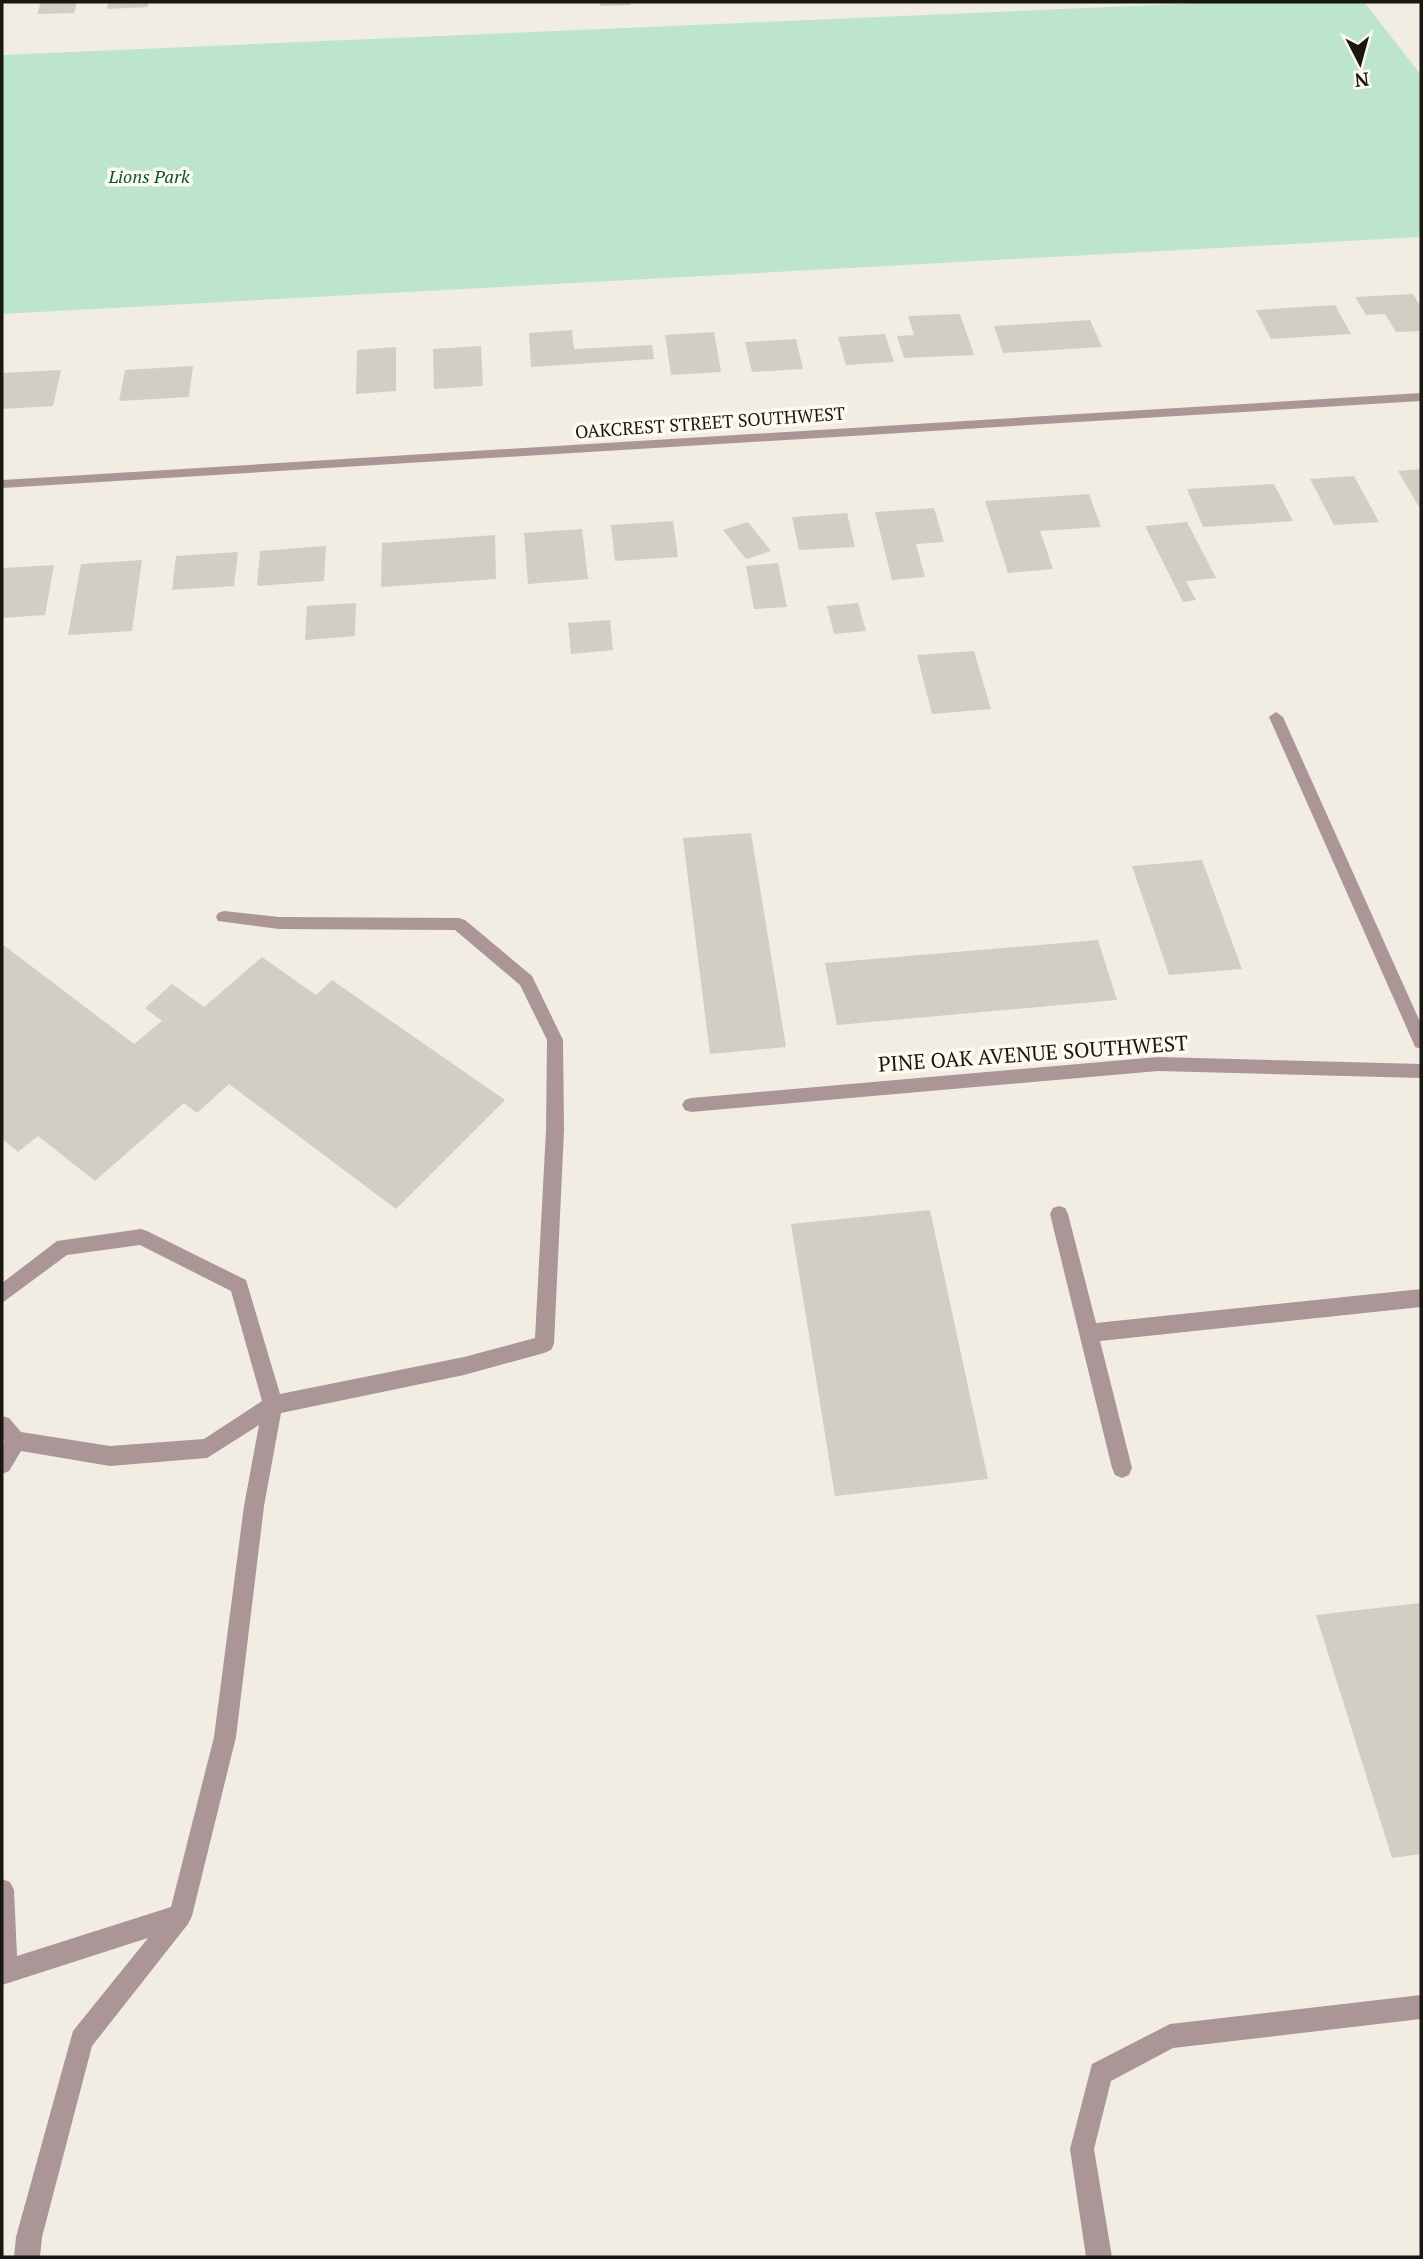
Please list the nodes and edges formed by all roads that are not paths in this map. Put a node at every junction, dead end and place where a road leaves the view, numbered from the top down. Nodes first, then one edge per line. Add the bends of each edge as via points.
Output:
1 (1421, 397) edge
2 (2, 484) edge
3 (1276, 717) dead end
4 (224, 917) dead end
5 (1421, 1042) edge
6 (1421, 1071) edge
7 (691, 1105) dead end
8 (1059, 1214) dead end
9 (2, 1294) edge
10 (1421, 1298) edge
11 (1089, 1333) junction
12 (273, 1405) junction
13 (2, 1425) edge
14 (16, 1441) junction
15 (2, 1464) edge
16 (1122, 1468) dead end
17 (2, 1890) edge
18 (180, 1916) junction
19 (4, 1972) edge
20 (1421, 2007) edge
21 (27, 2257) edge
22 (1099, 2257) edge

1 - 2 street, OAKCREST STREET SOUTHWEST
3 - 5 street
4 - 12 street via 279,923 459,924 526,981 555,1040 544,1344 464,1366
6 - 7 street, PINE OAK AVENUE SOUTHWEST via 1158,1064
8 - 11 street
9 - 12 street via 63,1247 141,1237 239,1286
10 - 11 street
11 - 16 street
12 - 14 street via 207,1448 110,1456
12 - 18 street via 254,1506 225,1737
13 - 14 street
14 - 15 street
17 - 19 street
18 - 19 street
18 - 21 street via 82,2040
20 - 22 street via 1170,2036 1101,2073 1082,2149

